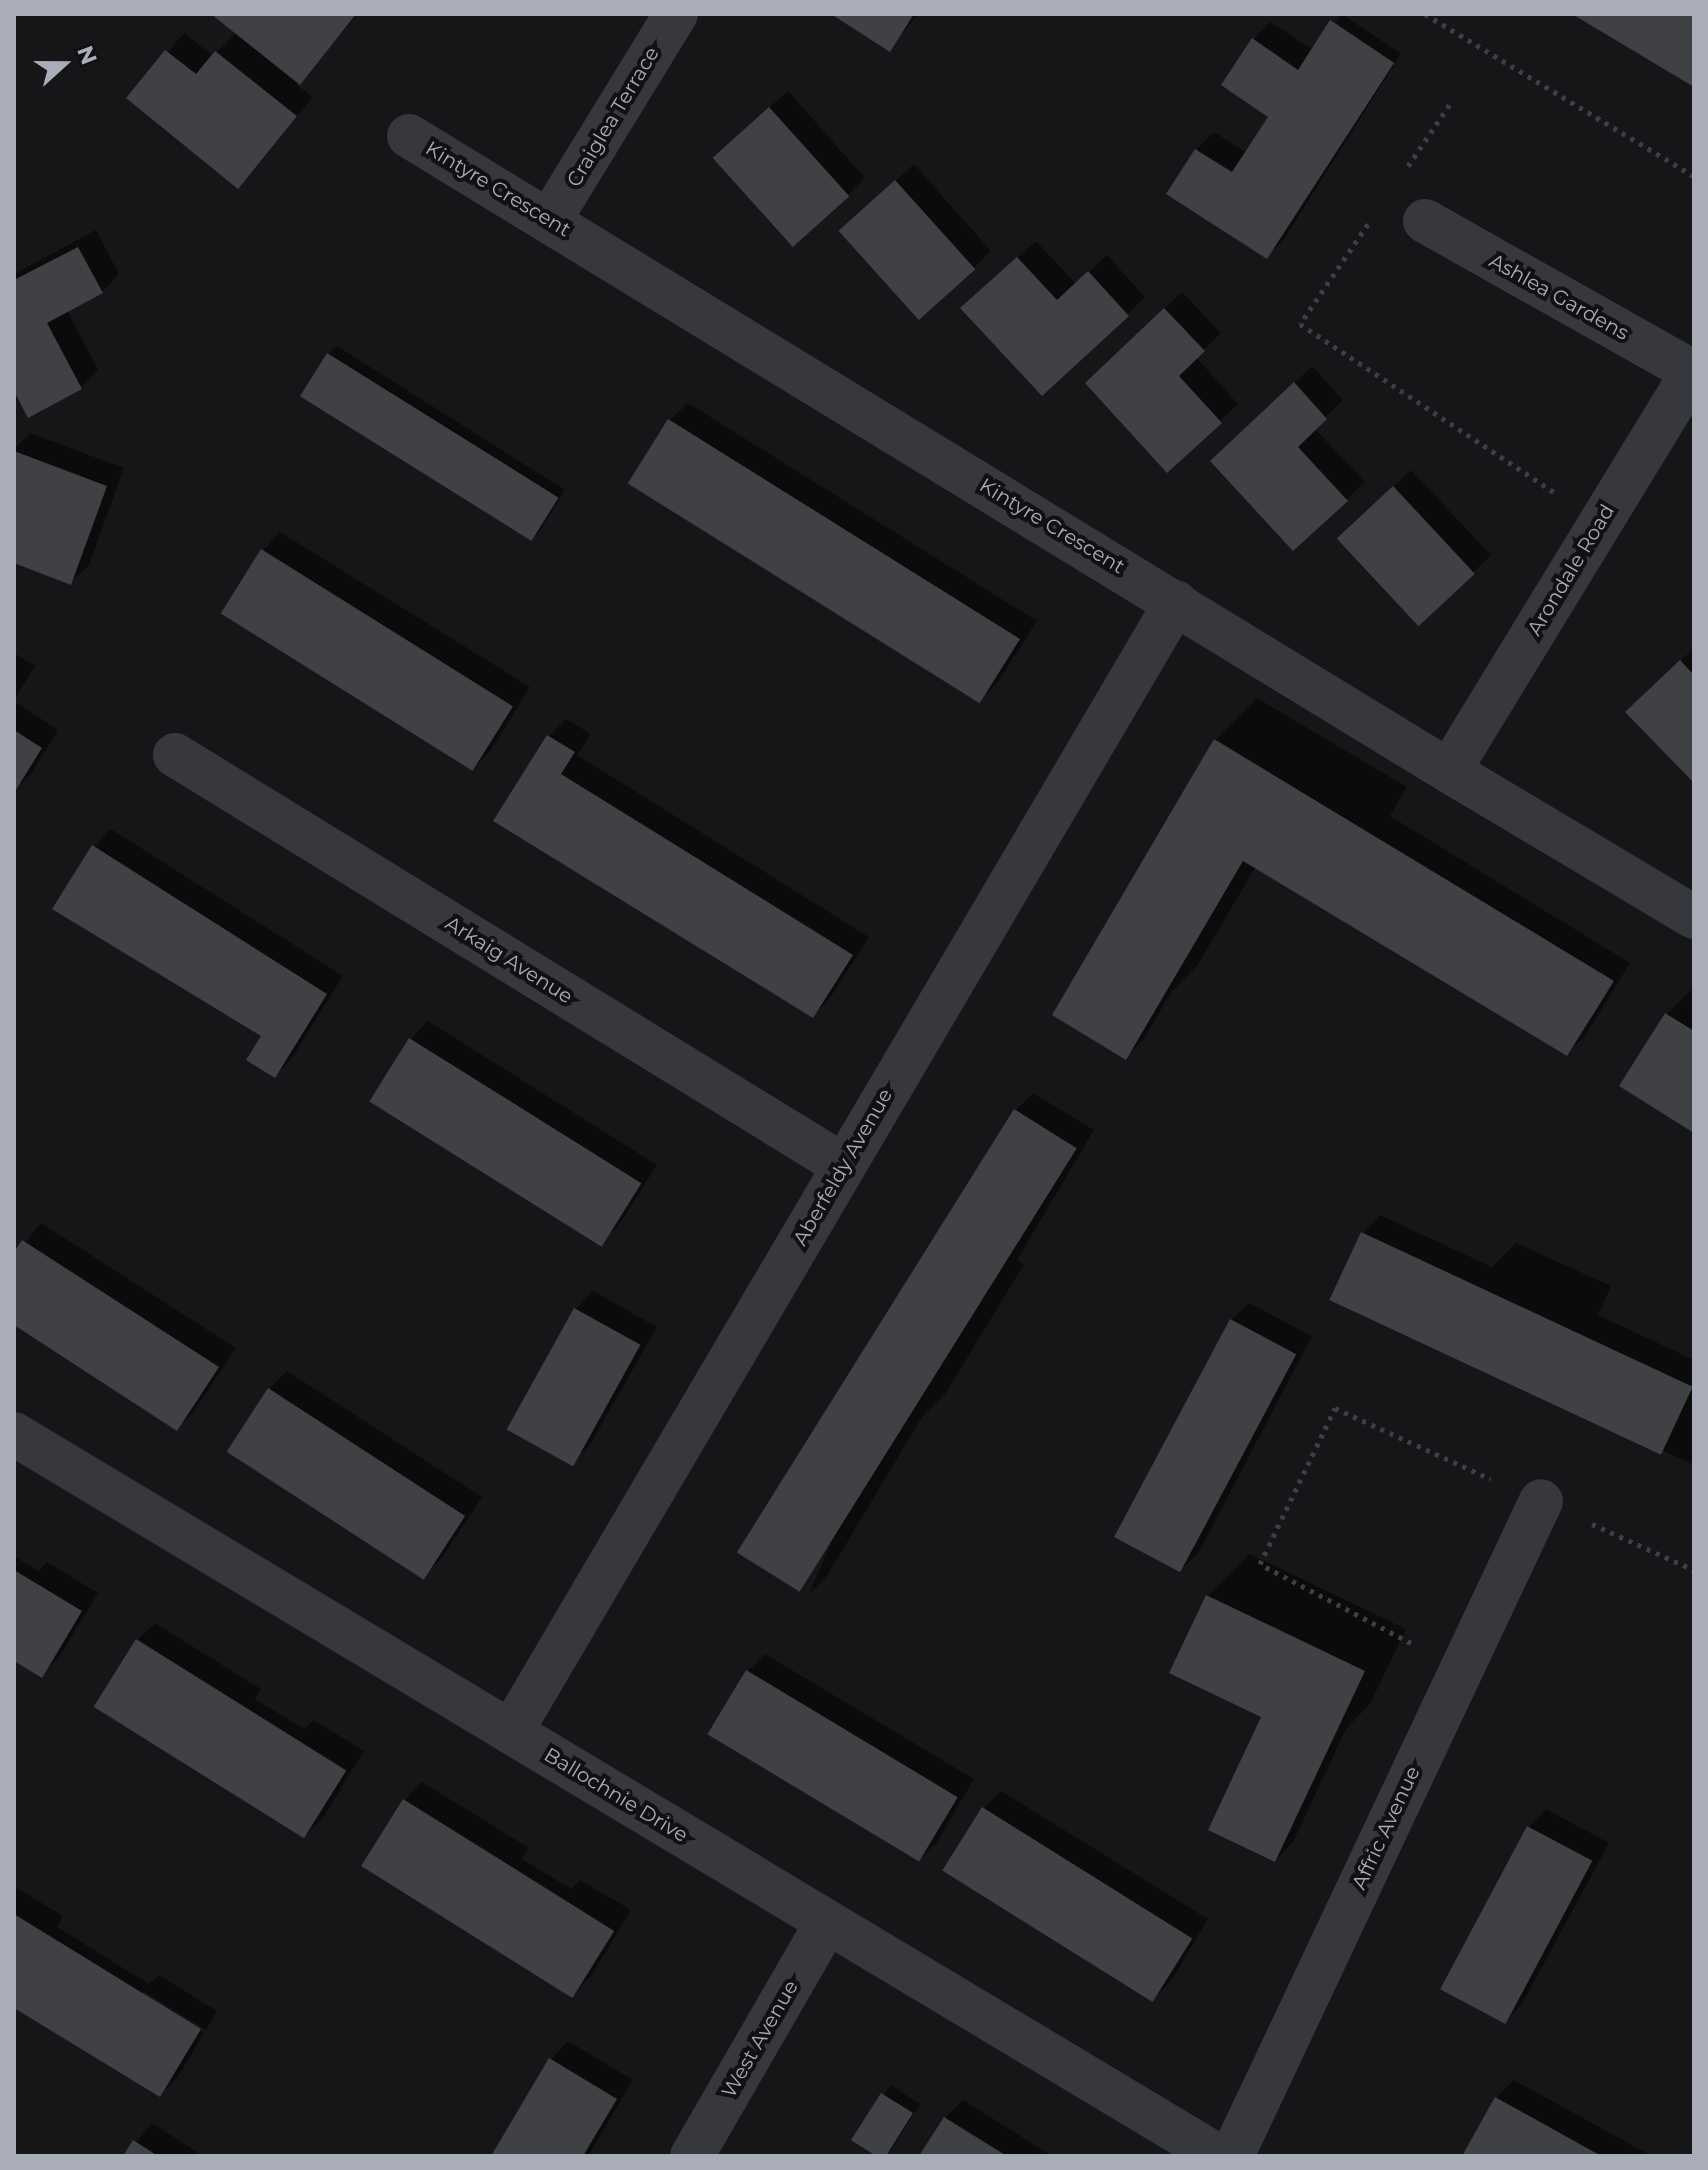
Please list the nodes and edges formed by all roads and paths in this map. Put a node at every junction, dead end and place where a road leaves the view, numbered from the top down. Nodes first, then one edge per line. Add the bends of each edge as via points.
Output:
1 (676, 14) edge
2 (1425, 14) edge
3 (1450, 104) dead end
4 (409, 136) dead end
5 (1405, 170) dead end
6 (1694, 176) edge
7 (549, 221) junction
8 (1370, 221) dead end
9 (1425, 221) dead end
10 (1693, 371) edge
11 (1600, 523) junction
12 (1176, 602) junction
13 (175, 755) dead end
14 (1449, 771) junction
15 (1694, 917) edge
16 (844, 1166) junction
17 (14, 1434) edge
18 (1541, 1501) junction
19 (1694, 1570) edge
20 (1461, 1669) junction
21 (511, 1732) junction
22 (827, 1922) junction
23 (692, 2156) edge
24 (1218, 2156) edge
25 (1232, 2156) edge

1 - 7 street, Craiglea Terrace
2 - 6 path
3 - 5 path
4 - 7 street, Kintyre Crescent
7 - 12 street, Kintyre Crescent
8 - 11 path via 1300,324
9 - 10 street, Ashlea Gardens
10 - 11 street, Arondale Road
11 - 14 street, Arondale Road
12 - 14 street, Kintyre Crescent
12 - 16 street, Aberfeldy Avenue
13 - 16 street, Arkaig Avenue
14 - 15 street, Kintyre Crescent
16 - 21 street, Aberfeldy Avenue
17 - 21 street, Ballochnie Drive
18 - 19 path
18 - 20 street, Affric Avenue
18 - 20 path via 1335,1408 1260,1564
20 - 25 street, Affric Avenue
21 - 22 street, Ballochnie Drive
22 - 23 street, West Avenue
22 - 24 street, Ballochnie Drive

